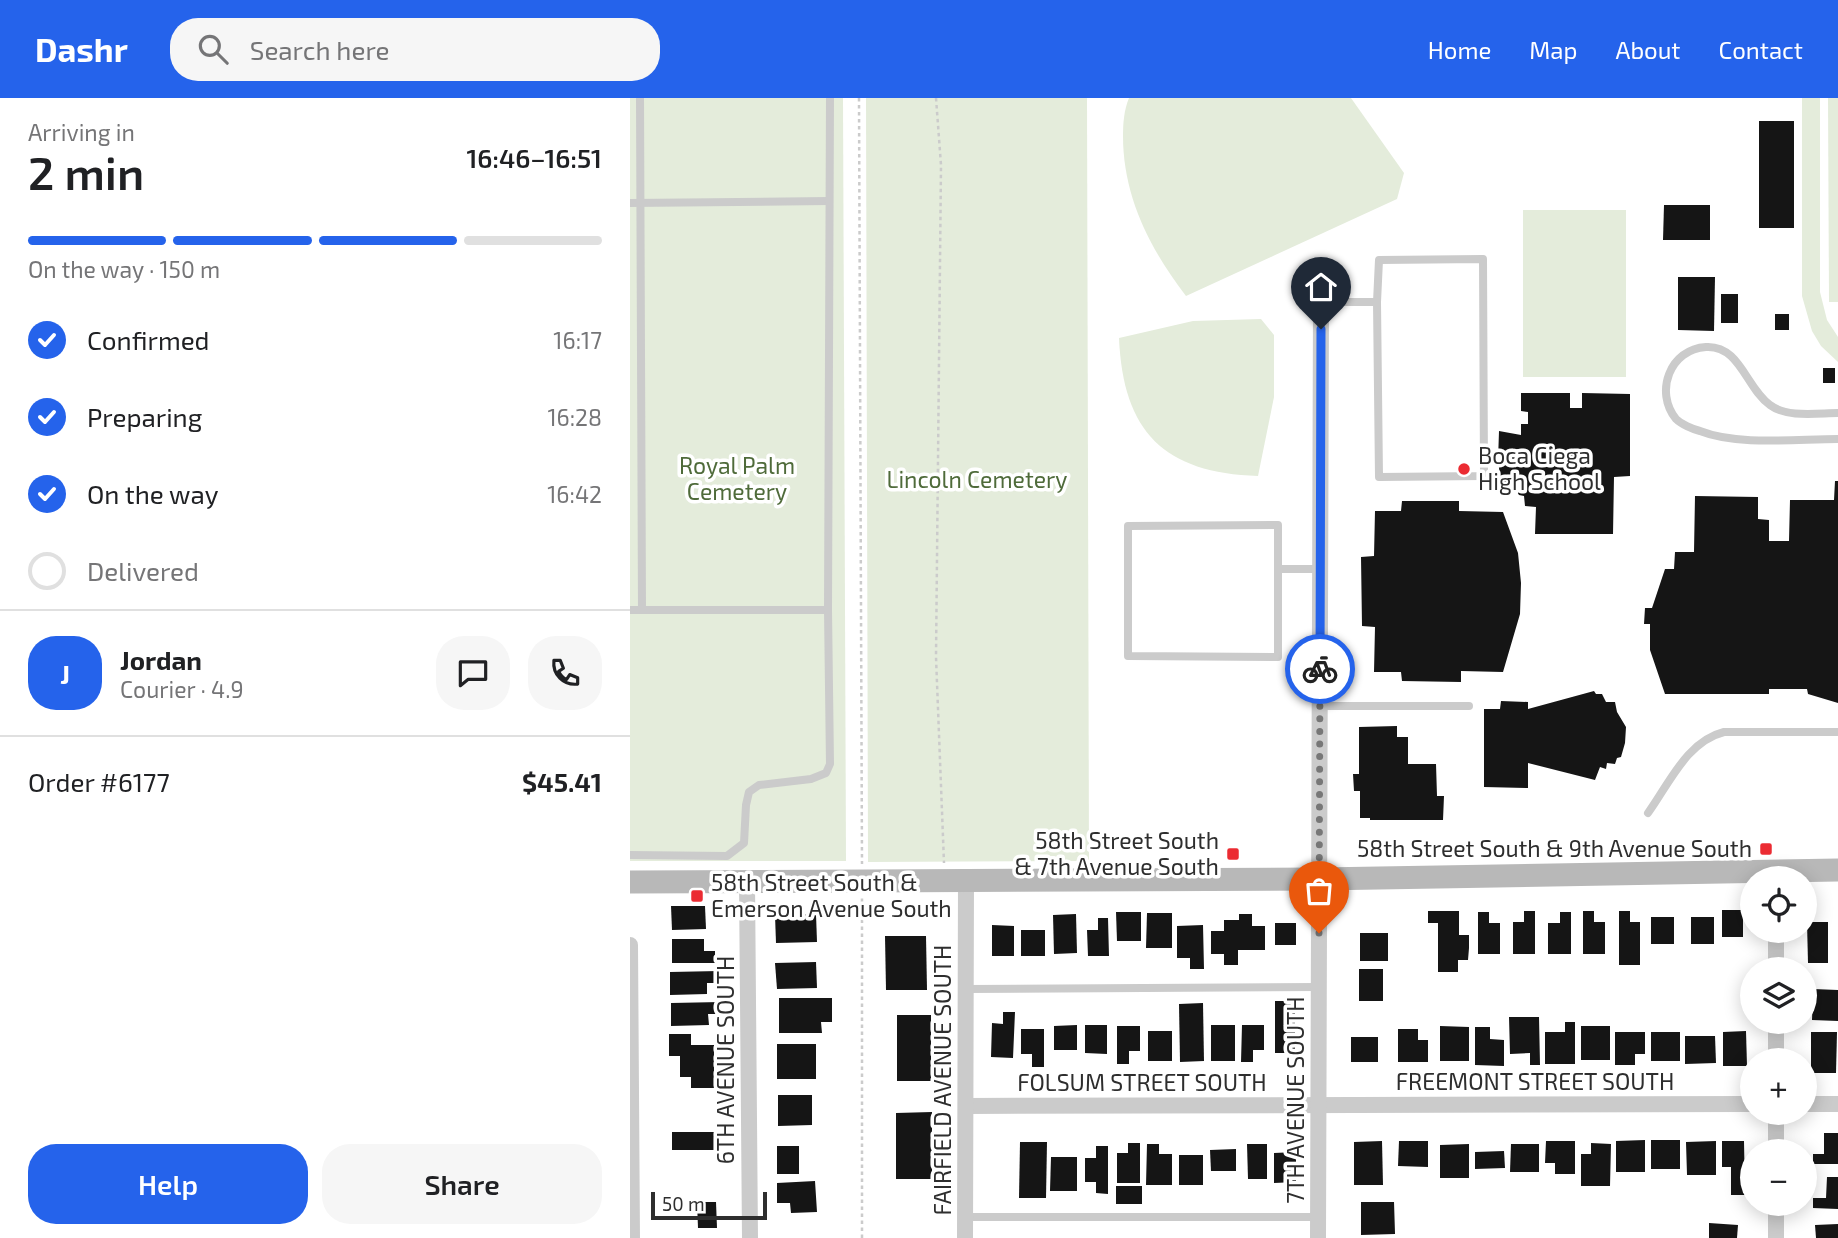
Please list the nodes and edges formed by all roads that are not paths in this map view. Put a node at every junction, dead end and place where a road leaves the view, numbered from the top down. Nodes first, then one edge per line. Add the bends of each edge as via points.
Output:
1 (640, 98) edge
2 (830, 98) edge
3 (829, 201) junction
4 (630, 203) edge
5 (640, 203) junction
6 (1321, 302) joint
7 (1377, 302) junction
8 (1838, 413) edge
9 (1838, 439) edge
10 (1278, 569) junction
11 (1320, 569) junction
12 (630, 610) edge
13 (642, 610) junction
14 (828, 610) junction
15 (1320, 706) junction
16 (1469, 706) dead end
17 (1838, 732) edge
18 (1648, 813) dead end
19 (630, 855) edge
20 (1838, 870) edge
21 (1817, 871) edge
22 (1740, 874) edge
23 (1320, 879) junction
24 (955, 881) junction
25 (747, 882) junction
26 (630, 883) edge
27 (630, 945) edge
28 (1319, 987) junction
29 (966, 989) junction
30 (1740, 1104) edge
31 (1817, 1104) edge
32 (1838, 1104) edge
33 (1318, 1105) junction
34 (966, 1106) junction
35 (1776, 1216) edge
36 (965, 1217) junction
37 (1318, 1217) junction
38 (632, 1238) edge
39 (750, 1238) edge
40 (965, 1238) edge
41 (1318, 1238) edge
42 (1776, 1238) edge

1 - 5 lane
2 - 3 lane
3 - 5 lane
3 - 14 lane
4 - 5 lane
5 - 13 lane
6 - 7 lane
6 - 11 street, 7TH AVENUE SOUTH
7 - 7 lane via 1378,260 1483,259 1484,476 1379,477
8 - 9 lane via 1790,413 1771,407 1730,353 1717,347 1687,352 1667,375 1669,406 1678,421 1698,431 1724,439
10 - 10 lane via 1278,525 1128,526 1128,656 1278,657
10 - 11 lane
11 - 15 street, 7TH AVENUE SOUTH
12 - 13 lane
13 - 14 lane
14 - 19 lane via 830,764 826,774 759,785 749,792 744,843 727,856
15 - 16 lane
15 - 23 street, 7TH AVENUE SOUTH
17 - 18 lane via 1712,735 1692,750
20 - 21 street
22 - 23 street
23 - 24 street
23 - 28 street, 7TH AVENUE SOUTH
24 - 25 street
24 - 29 street, FAIRFIELD AVENUE SOUTH
25 - 26 street
25 - 39 street, 6TH AVENUE SOUTH
27 - 38 street
28 - 29 lane
28 - 33 street, 7TH AVENUE SOUTH
29 - 34 street, FAIRFIELD AVENUE SOUTH
30 - 33 street, FREEMONT STREET SOUTH
31 - 32 street
33 - 34 street, FOLSUM STREET SOUTH
33 - 37 street, 7TH AVENUE SOUTH
34 - 36 street, FAIRFIELD AVENUE SOUTH
35 - 42 street
36 - 37 lane
36 - 40 street, FAIRFIELD AVENUE SOUTH
37 - 41 street, 7TH AVENUE SOUTH

